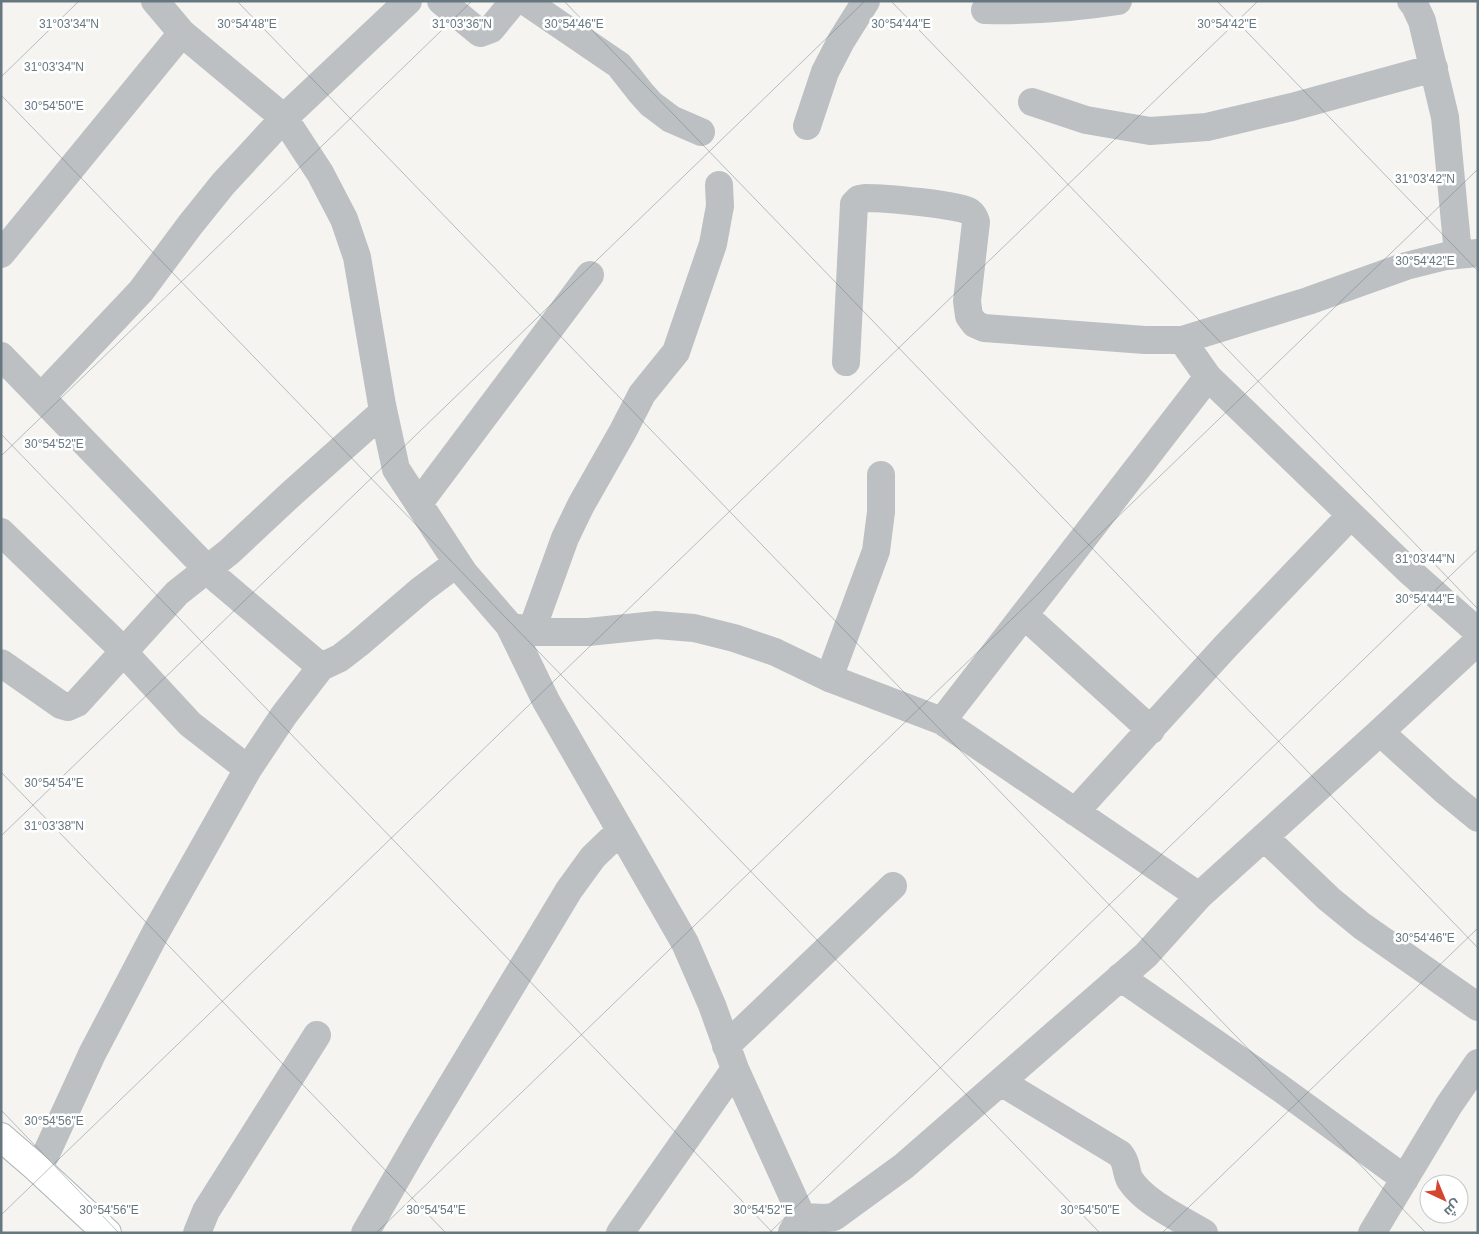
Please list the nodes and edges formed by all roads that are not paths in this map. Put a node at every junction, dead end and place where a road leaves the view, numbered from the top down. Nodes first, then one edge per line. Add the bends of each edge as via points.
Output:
1 (155, 1) edge
2 (408, 1) edge
3 (441, 1) edge
4 (514, 1) edge
5 (524, 1) edge
6 (866, 1) edge
7 (1118, 1) edge
8 (1411, 1) edge
9 (985, 10) dead end
10 (182, 33) junction
11 (1434, 68) junction
12 (1032, 102) dead end
13 (284, 118) junction
14 (807, 126) dead end
15 (701, 132) dead end
16 (719, 185) dead end
17 (1, 254) edge
18 (1468, 254) edge
19 (590, 275) dead end
20 (1182, 340) junction
21 (1, 356) edge
22 (846, 362) dead end
23 (1208, 377) junction
24 (41, 397) junction
25 (383, 412) junction
26 (881, 475) dead end
27 (419, 503) junction
28 (1351, 515) junction
29 (1, 532) edge
30 (458, 563) junction
31 (207, 569) junction
32 (1024, 615) junction
33 (520, 628) junction
34 (1478, 632) edge
35 (1478, 641) edge
36 (124, 651) junction
37 (1, 663) edge
38 (321, 667) junction
39 (829, 678) junction
40 (942, 721) junction
41 (1151, 730) junction
42 (1380, 732) junction
43 (248, 769) junction
44 (1075, 812) junction
45 (1478, 818) edge
46 (620, 831) junction
47 (1264, 837) junction
48 (893, 886) dead end
49 (1199, 896) junction
50 (1120, 977) junction
51 (1478, 1007) edge
52 (318, 1035) dead end
53 (730, 1058) junction
54 (1478, 1063) edge
55 (1001, 1082) junction
56 (1, 1137) edge
57 (37, 1168) junction
58 (1405, 1178) junction
59 (796, 1225) edge
60 (837, 1225) edge
61 (106, 1233) edge
62 (197, 1233) edge
63 (365, 1233) edge
64 (620, 1233) edge
65 (1204, 1233) edge
66 (1372, 1233) edge

1 - 10 street
2 - 13 street
3 - 4 street via 480,33 491,29
5 - 15 street via 619,65 651,104 671,119
6 - 14 street via 825,72
7 - 9 street via 1063,8
8 - 11 street via 1422,21
10 - 13 street
10 - 17 street
11 - 12 street via 1208,127 1150,131 1086,120
11 - 18 street via 1446,117
13 - 24 street via 223,184 141,291
13 - 25 street via 320,172 347,226 357,257
16 - 33 street via 720,206 714,244 676,352 642,394
18 - 20 street via 1406,266
19 - 27 street
20 - 22 street via 1145,340 979,326 969,316 967,301 976,222 972,214 959,207 865,198 854,204
20 - 23 street
21 - 24 street
23 - 28 street
23 - 32 street
24 - 31 street
25 - 27 street via 396,469
25 - 31 street via 230,552
26 - 39 street via 876,551
27 - 30 street
28 - 34 street
28 - 41 street
29 - 36 street
30 - 33 street via 464,573
30 - 38 street via 340,658
31 - 36 street via 177,593
31 - 38 street
32 - 40 street
32 - 41 street
33 - 39 street via 588,632 656,625 694,628 775,652
33 - 46 street via 546,701
35 - 42 street
36 - 37 street via 80,700 68,707
36 - 43 street via 190,724
38 - 43 street
39 - 40 street
40 - 44 street
41 - 44 street
42 - 45 street
42 - 47 street
43 - 57 street via 156,932
44 - 49 street
46 - 53 street via 685,943 712,1005
46 - 63 street via 593,857 569,890
47 - 49 street
47 - 51 street via 1355,920
48 - 53 street
49 - 50 street via 1146,955
50 - 55 street
50 - 58 street
52 - 62 street via 206,1211
53 - 59 street
53 - 64 street
54 - 58 street
55 - 60 street
55 - 65 street via 1120,1154 1126,1162 1129,1178 1138,1190
56 - 57 main road
57 - 61 main road
58 - 66 street
59 - 60 street via 825,1218

